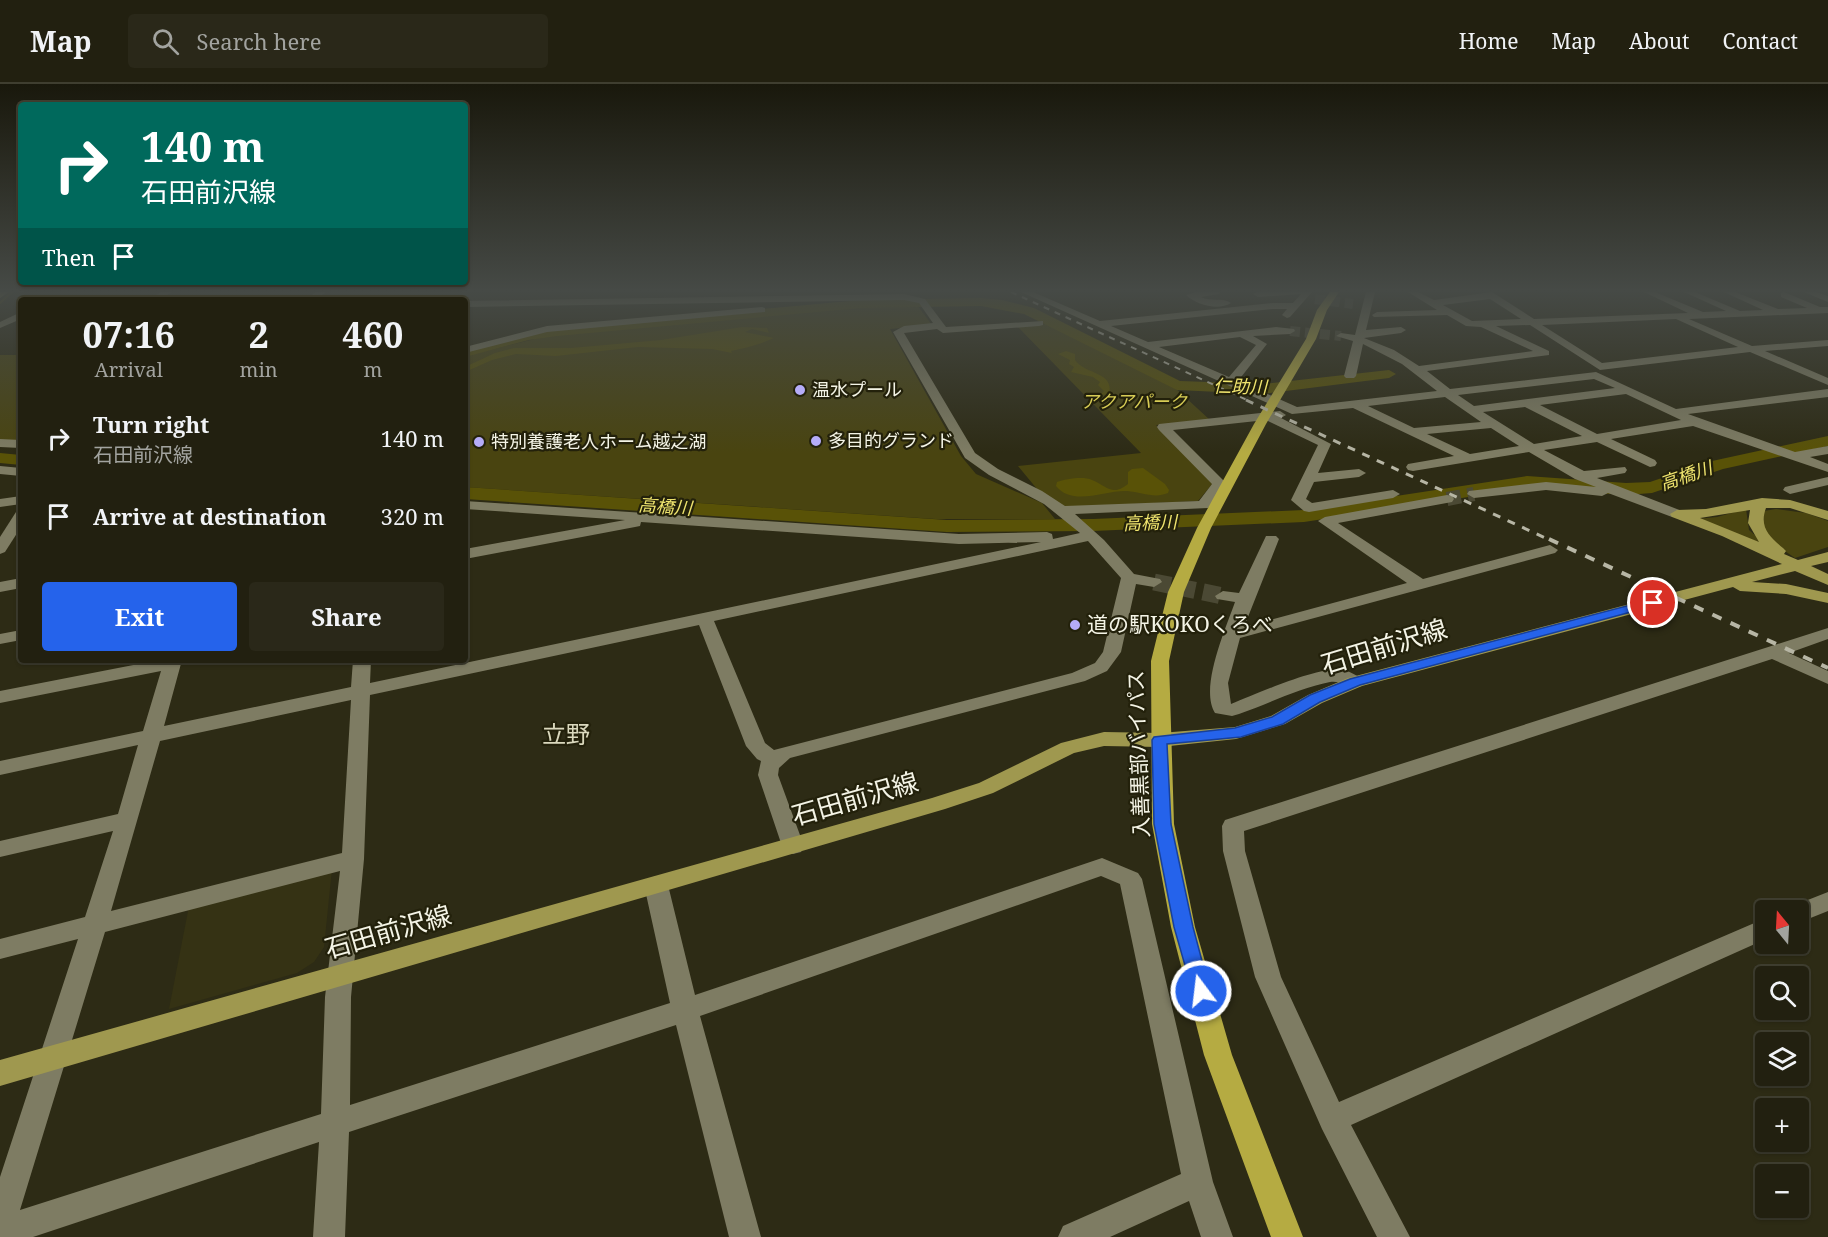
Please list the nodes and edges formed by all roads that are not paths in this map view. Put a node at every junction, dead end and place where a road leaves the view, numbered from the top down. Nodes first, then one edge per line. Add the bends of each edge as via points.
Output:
1 (906, 346) edge
2 (1147, 346) edge
3 (1261, 346) edge
4 (1307, 346) edge
5 (1357, 346) edge
6 (1378, 346) edge
7 (1530, 346) edge
8 (1564, 346) edge
9 (1744, 346) edge
10 (1792, 346) edge
11 (1751, 349) junction
12 (1418, 369) junction
13 (1598, 371) junction
14 (1350, 376) dead end
15 (1828, 382) edge
16 (1230, 383) junction
17 (1629, 390) junction
18 (1449, 393) junction
19 (1828, 393) edge
20 (1527, 403) junction
21 (1357, 405) junction
22 (1473, 410) junction
23 (1296, 411) junction
24 (1677, 412) junction
25 (1264, 420) junction
26 (1694, 422) junction
27 (1495, 424) junction
28 (1412, 432) junction
29 (1598, 438) junction
30 (0, 443) edge
31 (18, 444) edge
32 (1532, 448) junction
33 (1828, 450) edge
34 (1795, 456) junction
35 (1468, 458) junction
36 (1650, 462) dead end
37 (1413, 467) dead end
38 (0, 470) edge
39 (1620, 470) dead end
40 (1827, 471) edge
41 (18, 472) edge
42 (1359, 472) dead end
43 (1309, 478) junction
44 (1586, 479) junction
45 (1790, 490) dead end
46 (1614, 492) junction
47 (1394, 494) dead end
48 (1474, 494) tunnel mouth
49 (1448, 499) tunnel mouth
50 (18, 500) edge
51 (1762, 502) junction
52 (0, 503) edge
53 (468, 505) edge
54 (1309, 508) junction
55 (1064, 512) junction
56 (1828, 513) edge
57 (1677, 514) junction
58 (660, 518) junction
59 (18, 520) edge
60 (1325, 521) junction
61 (1081, 538) junction
62 (1271, 539) dead end
63 (18, 541) edge
64 (1, 545) edge
65 (1550, 550) dead end
66 (468, 553) edge
67 (1813, 562) edge
68 (1129, 578) junction
69 (1828, 580) edge
70 (1154, 582) tunnel mouth
71 (18, 583) edge
72 (1421, 585) junction
73 (1720, 585) junction
74 (0, 586) edge
75 (1223, 596) tunnel mouth
76 (1245, 598) junction
77 (1828, 598) edge
78 (705, 619) junction
79 (1828, 633) edge
80 (1232, 635) junction
81 (18, 636) edge
82 (0, 639) edge
83 (1773, 653) junction
84 (167, 663) edge
85 (172, 663) edge
86 (362, 663) edge
87 (1828, 678) edge
88 (1355, 682) junction
89 (360, 692) junction
90 (0, 697) edge
91 (150, 736) junction
92 (1160, 740) junction
93 (775, 758) junction
94 (0, 768) edge
95 (127, 820) junction
96 (793, 846) junction
97 (0, 849) edge
98 (352, 859) junction
99 (656, 885) junction
100 (1828, 901) edge
101 (1809, 909) edge
102 (95, 925) junction
103 (1755, 933) edge
104 (0, 949) edge
105 (342, 975) junction
106 (685, 1010) junction
107 (54, 1057) junction
108 (0, 1073) edge
109 (1332, 1119) junction
110 (335, 1122) junction
111 (1198, 1182) junction
112 (0, 1222) edge
113 (0, 1232) edge
114 (329, 1237) edge
115 (745, 1237) edge
116 (1074, 1237) edge
117 (1216, 1237) edge
118 (1287, 1237) edge
119 (1394, 1237) edge

1 - 55 street via 970,455 983,467
2 - 16 street
3 - 16 street
4 - 25 highway, 入善黒部バイパス
5 - 14 street
6 - 12 street
7 - 12 street via 1545,353
8 - 13 street
9 - 11 street
10 - 11 street
11 - 13 street
11 - 15 street
12 - 18 street
13 - 17 street
13 - 18 street
16 - 23 street
17 - 20 street
17 - 24 street
18 - 21 street
18 - 22 street
19 - 24 street
20 - 22 street
20 - 29 street
21 - 23 street
21 - 28 street
22 - 27 street
23 - 25 street
24 - 26 street
25 - 43 street via 1325,444
25 - 55 street via 1163,427 1220,484 1203,505
25 - 92 highway, 入善黒部バイパス via 1215,506 1176,592 1161,661
26 - 29 street
26 - 34 street
27 - 28 street
27 - 32 street
28 - 35 street
29 - 32 street
29 - 36 street
30 - 31 street
32 - 35 street
32 - 44 street
33 - 34 street
34 - 40 street
35 - 37 street
38 - 41 street
39 - 44 street
40 - 45 street
42 - 43 street
43 - 54 street via 1298,500
44 - 46 street
46 - 48 street via 1546,486
46 - 57 street
47 - 54 street
49 - 60 street
50 - 52 street
51 - 56 main road via 1787,502
51 - 57 main road via 1701,514
51 - 67 main road via 1755,516 1758,531 1767,542
53 - 58 street
54 - 60 street
55 - 61 street
57 - 67 main road
58 - 61 street via 959,539
58 - 66 street
59 - 64 street
60 - 72 street
61 - 68 street via 1116,561
61 - 78 street
62 - 76 street
63 - 64 street
65 - 72 street
67 - 69 main road
67 - 73 main road, 石田前沢線
68 - 70 street
68 - 93 street via 1112,652 1101,667 1078,677 796,749
71 - 74 street
72 - 80 street
73 - 77 main road, 石田前沢線 via 1786,589
73 - 88 main road, 石田前沢線
75 - 76 street
76 - 80 street
78 - 89 street
78 - 93 street via 756,746
79 - 83 street
80 - 88 street via 1219,683 1222,709 1232,710 1317,679 1340,675
81 - 82 street
83 - 87 street
83 - 109 street via 1233,826 1234,851 1268,977
84 - 90 street
85 - 91 street
86 - 89 street
88 - 92 main road, 石田前沢線 via 1278,720 1236,733
89 - 91 street
89 - 98 street
91 - 94 street
91 - 95 street
92 - 96 main road, 石田前沢線 via 1104,739 1068,748 986,788
92 - 118 highway, 入善黒部バイパス via 1163,824 1183,927 1218,1055
93 - 96 street via 768,775
95 - 97 street
95 - 102 street
96 - 99 main road, 石田前沢線
98 - 102 street
98 - 105 street
99 - 105 main road, 石田前沢線
99 - 106 street
100 - 101 street
102 - 104 street
102 - 107 street
103 - 109 street
105 - 107 main road, 石田前沢線
105 - 110 street
106 - 110 street
106 - 111 street via 1102,867 1130,879
106 - 115 street
107 - 108 main road, 石田前沢線
107 - 112 street
109 - 119 street
110 - 113 street
110 - 114 street
111 - 116 street
111 - 117 street

